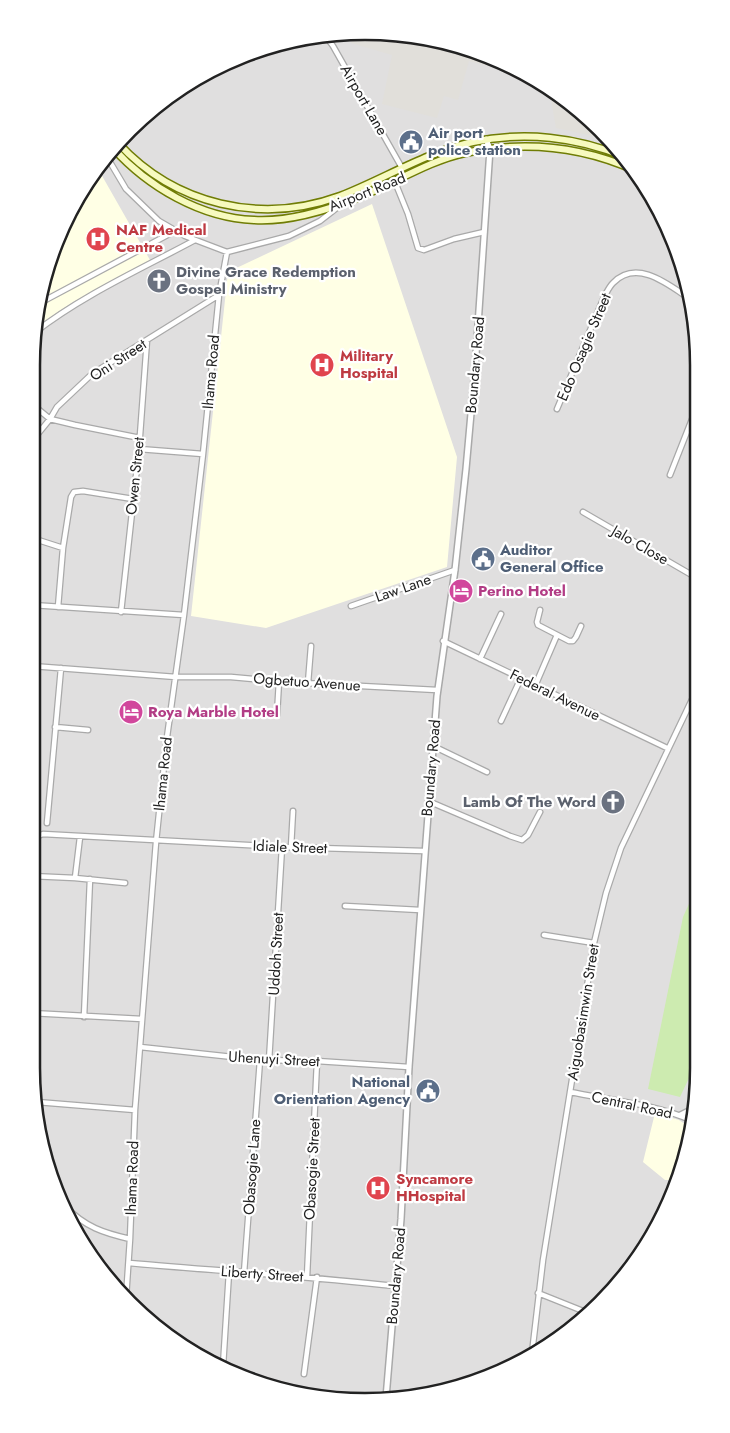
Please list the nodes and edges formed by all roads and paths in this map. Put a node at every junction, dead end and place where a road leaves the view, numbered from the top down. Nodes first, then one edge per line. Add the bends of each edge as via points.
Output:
1 (330, 42) edge
2 (486, 139) junction
3 (123, 149) edge
4 (490, 150) junction
5 (610, 152) edge
6 (119, 153) edge
7 (111, 163) edge
8 (622, 165) edge
9 (402, 168) junction
10 (395, 182) junction
11 (341, 196) junction
12 (343, 204) junction
13 (175, 231) junction
14 (484, 232) junction
15 (195, 240) junction
16 (227, 252) junction
17 (682, 294) edge
18 (219, 295) junction
19 (47, 299) edge
20 (43, 326) edge
21 (147, 340) junction
22 (557, 409) dead end
23 (40, 411) edge
24 (50, 419) junction
25 (690, 424) edge
26 (40, 431) edge
27 (140, 438) junction
28 (139, 449) junction
29 (203, 454) junction
30 (670, 475) dead end
31 (133, 499) junction
32 (582, 512) dead end
33 (40, 541) edge
34 (63, 548) junction
35 (455, 570) junction
36 (690, 574) edge
37 (40, 606) edge
38 (351, 606) dead end
39 (58, 608) junction
40 (540, 610) dead end
41 (121, 612) junction
42 (501, 614) dead end
43 (184, 615) junction
44 (580, 626) dead end
45 (557, 635) junction
46 (443, 641) junction
47 (310, 646) dead end
48 (480, 659) junction
49 (40, 667) edge
50 (61, 668) junction
51 (176, 677) junction
52 (521, 678) junction
53 (279, 681) junction
54 (308, 683) junction
55 (535, 686) junction
56 (438, 690) junction
57 (690, 703) edge
58 (277, 715) dead end
59 (501, 722) dead end
60 (55, 727) junction
61 (88, 730) dead end
62 (433, 746) junction
63 (667, 748) junction
64 (487, 772) dead end
65 (428, 800) junction
66 (293, 811) dead end
67 (540, 812) dead end
68 (48, 823) dead end
69 (40, 835) edge
70 (80, 837) junction
71 (156, 842) junction
72 (282, 847) junction
73 (291, 847) junction
74 (424, 851) junction
75 (40, 876) edge
76 (75, 878) junction
77 (90, 879) junction
78 (125, 883) dead end
79 (345, 906) dead end
80 (420, 910) junction
81 (544, 935) dead end
82 (594, 943) junction
83 (40, 1014) edge
84 (84, 1017) junction
85 (142, 1019) junction
86 (140, 1047) junction
87 (260, 1060) junction
88 (270, 1061) junction
89 (317, 1061) junction
90 (409, 1068) junction
91 (570, 1092) junction
92 (42, 1102) edge
93 (135, 1110) junction
94 (687, 1112) edge
95 (680, 1115) junction
96 (686, 1118) edge
97 (77, 1218) edge
98 (130, 1239) junction
99 (129, 1264) junction
100 (229, 1272) junction
101 (244, 1273) junction
102 (307, 1277) junction
103 (317, 1277) junction
104 (395, 1286) junction
105 (127, 1289) edge
106 (538, 1293) junction
107 (581, 1310) edge
108 (533, 1346) edge
109 (223, 1360) edge
110 (304, 1374) dead end
111 (386, 1392) edge

1 - 9 street, Airport Lane
2 - 4 street, Boundary Road
2 - 5 main road, Airport Road via 514,136 556,138 578,141
2 - 9 main road, Airport Road via 450,148
3 - 11 main road, Airport Road via 172,185 212,202 242,209 294,208
4 - 8 main road, Airport Road via 508,146 573,150
4 - 10 main road, Airport Road via 464,153
4 - 14 street, Boundary Road
6 - 12 main road, Airport Road via 164,190 191,205 225,216 278,219
7 - 13 street via 126,189 159,221
9 - 11 main road, Airport Road
10 - 12 main road, Airport Road
10 - 14 street via 418,248 424,250
11 - 12 main road
12 - 16 street via 320,221 289,236
13 - 15 street
13 - 19 street
14 - 35 street, Boundary Road via 476,369
15 - 16 street
15 - 20 street via 101,290
16 - 18 street, Ihama Road
17 - 22 street, Edo Osagie Street via 652,276 636,273 624,275 612,283
18 - 21 street, Oni Street
18 - 29 street, Ihama Road
21 - 24 street, Oni Street via 92,374 57,407
21 - 27 street, Owen Street
23 - 24 street
24 - 26 street, Oni Street
24 - 27 street
25 - 30 street
27 - 28 street, Owen Street
28 - 29 street
28 - 31 street, Owen Street
29 - 43 street, Ihama Road
31 - 34 street via 74,492
31 - 41 street, Owen Street
32 - 36 street, Jalo Close
33 - 34 street
34 - 39 street
35 - 38 street, Law Lane
35 - 46 street, Boundary Road
37 - 39 street
39 - 41 street
40 - 45 street via 538,625
41 - 43 street
42 - 48 street
43 - 51 street, Ihama Road
44 - 45 street via 573,641
45 - 55 street
46 - 48 street, Federal Avenue
46 - 56 street, Boundary Road
47 - 54 street
48 - 52 street, Federal Avenue
49 - 50 street, Ogbetuo Avenue
50 - 51 street, Ogbetuo Avenue
50 - 60 street
51 - 53 street, Ogbetuo Avenue
51 - 71 street, Ihama Road
52 - 55 street, Federal Avenue
52 - 59 street
53 - 54 street, Ogbetuo Avenue
53 - 58 street
54 - 56 street, Ogbetuo Avenue
55 - 63 street, Federal Avenue
56 - 62 street, Boundary Road
57 - 63 street, Aiguobasimwin Street
60 - 61 street
60 - 68 street
62 - 64 street
62 - 65 street, Boundary Road
63 - 82 street, Aiguobasimwin Street via 621,848
65 - 67 street via 522,840
65 - 74 street, Boundary Road
66 - 73 street
69 - 70 street, Idiale Street
70 - 71 street, Idiale Street
70 - 76 street
71 - 72 street, Idiale Street
71 - 85 street, Ihama Road
72 - 73 street, Idiale Street
72 - 88 street, Uddoh Street
73 - 74 street, Idiale Street
74 - 80 street, Boundary Road
75 - 76 street
76 - 77 street
77 - 78 street
77 - 84 street
79 - 80 street
80 - 90 street, Boundary Road
81 - 82 street
82 - 91 street, Aiguobasimwin Street
83 - 84 street
84 - 85 street
85 - 86 street, Ihama Road
86 - 87 street, Uhenuyi Street
86 - 93 street, Ihama Road
87 - 88 street, Uhenuyi Street
87 - 101 street, Obasogie Lane
88 - 89 street, Uhenuyi Street
89 - 90 street, Uhenuyi Street
89 - 102 street, Obasogie Street
90 - 104 street, Boundary Road
91 - 95 street, Central Road
91 - 106 street, Aiguobasimwin Street
92 - 93 street
93 - 98 street, Ihama Road
94 - 95 street
95 - 96 street, Central Road
97 - 98 street via 100,1232
98 - 99 street, Ihama Road
99 - 100 street, Liberty Street
99 - 105 street, Ihama Road
100 - 101 street, Liberty Street
100 - 109 street
101 - 102 street, Liberty Street
102 - 103 street, Liberty Street
103 - 104 street, Liberty Street
103 - 110 street
104 - 111 street, Boundary Road
106 - 107 street
106 - 108 street, Aiguobasimwin Street

